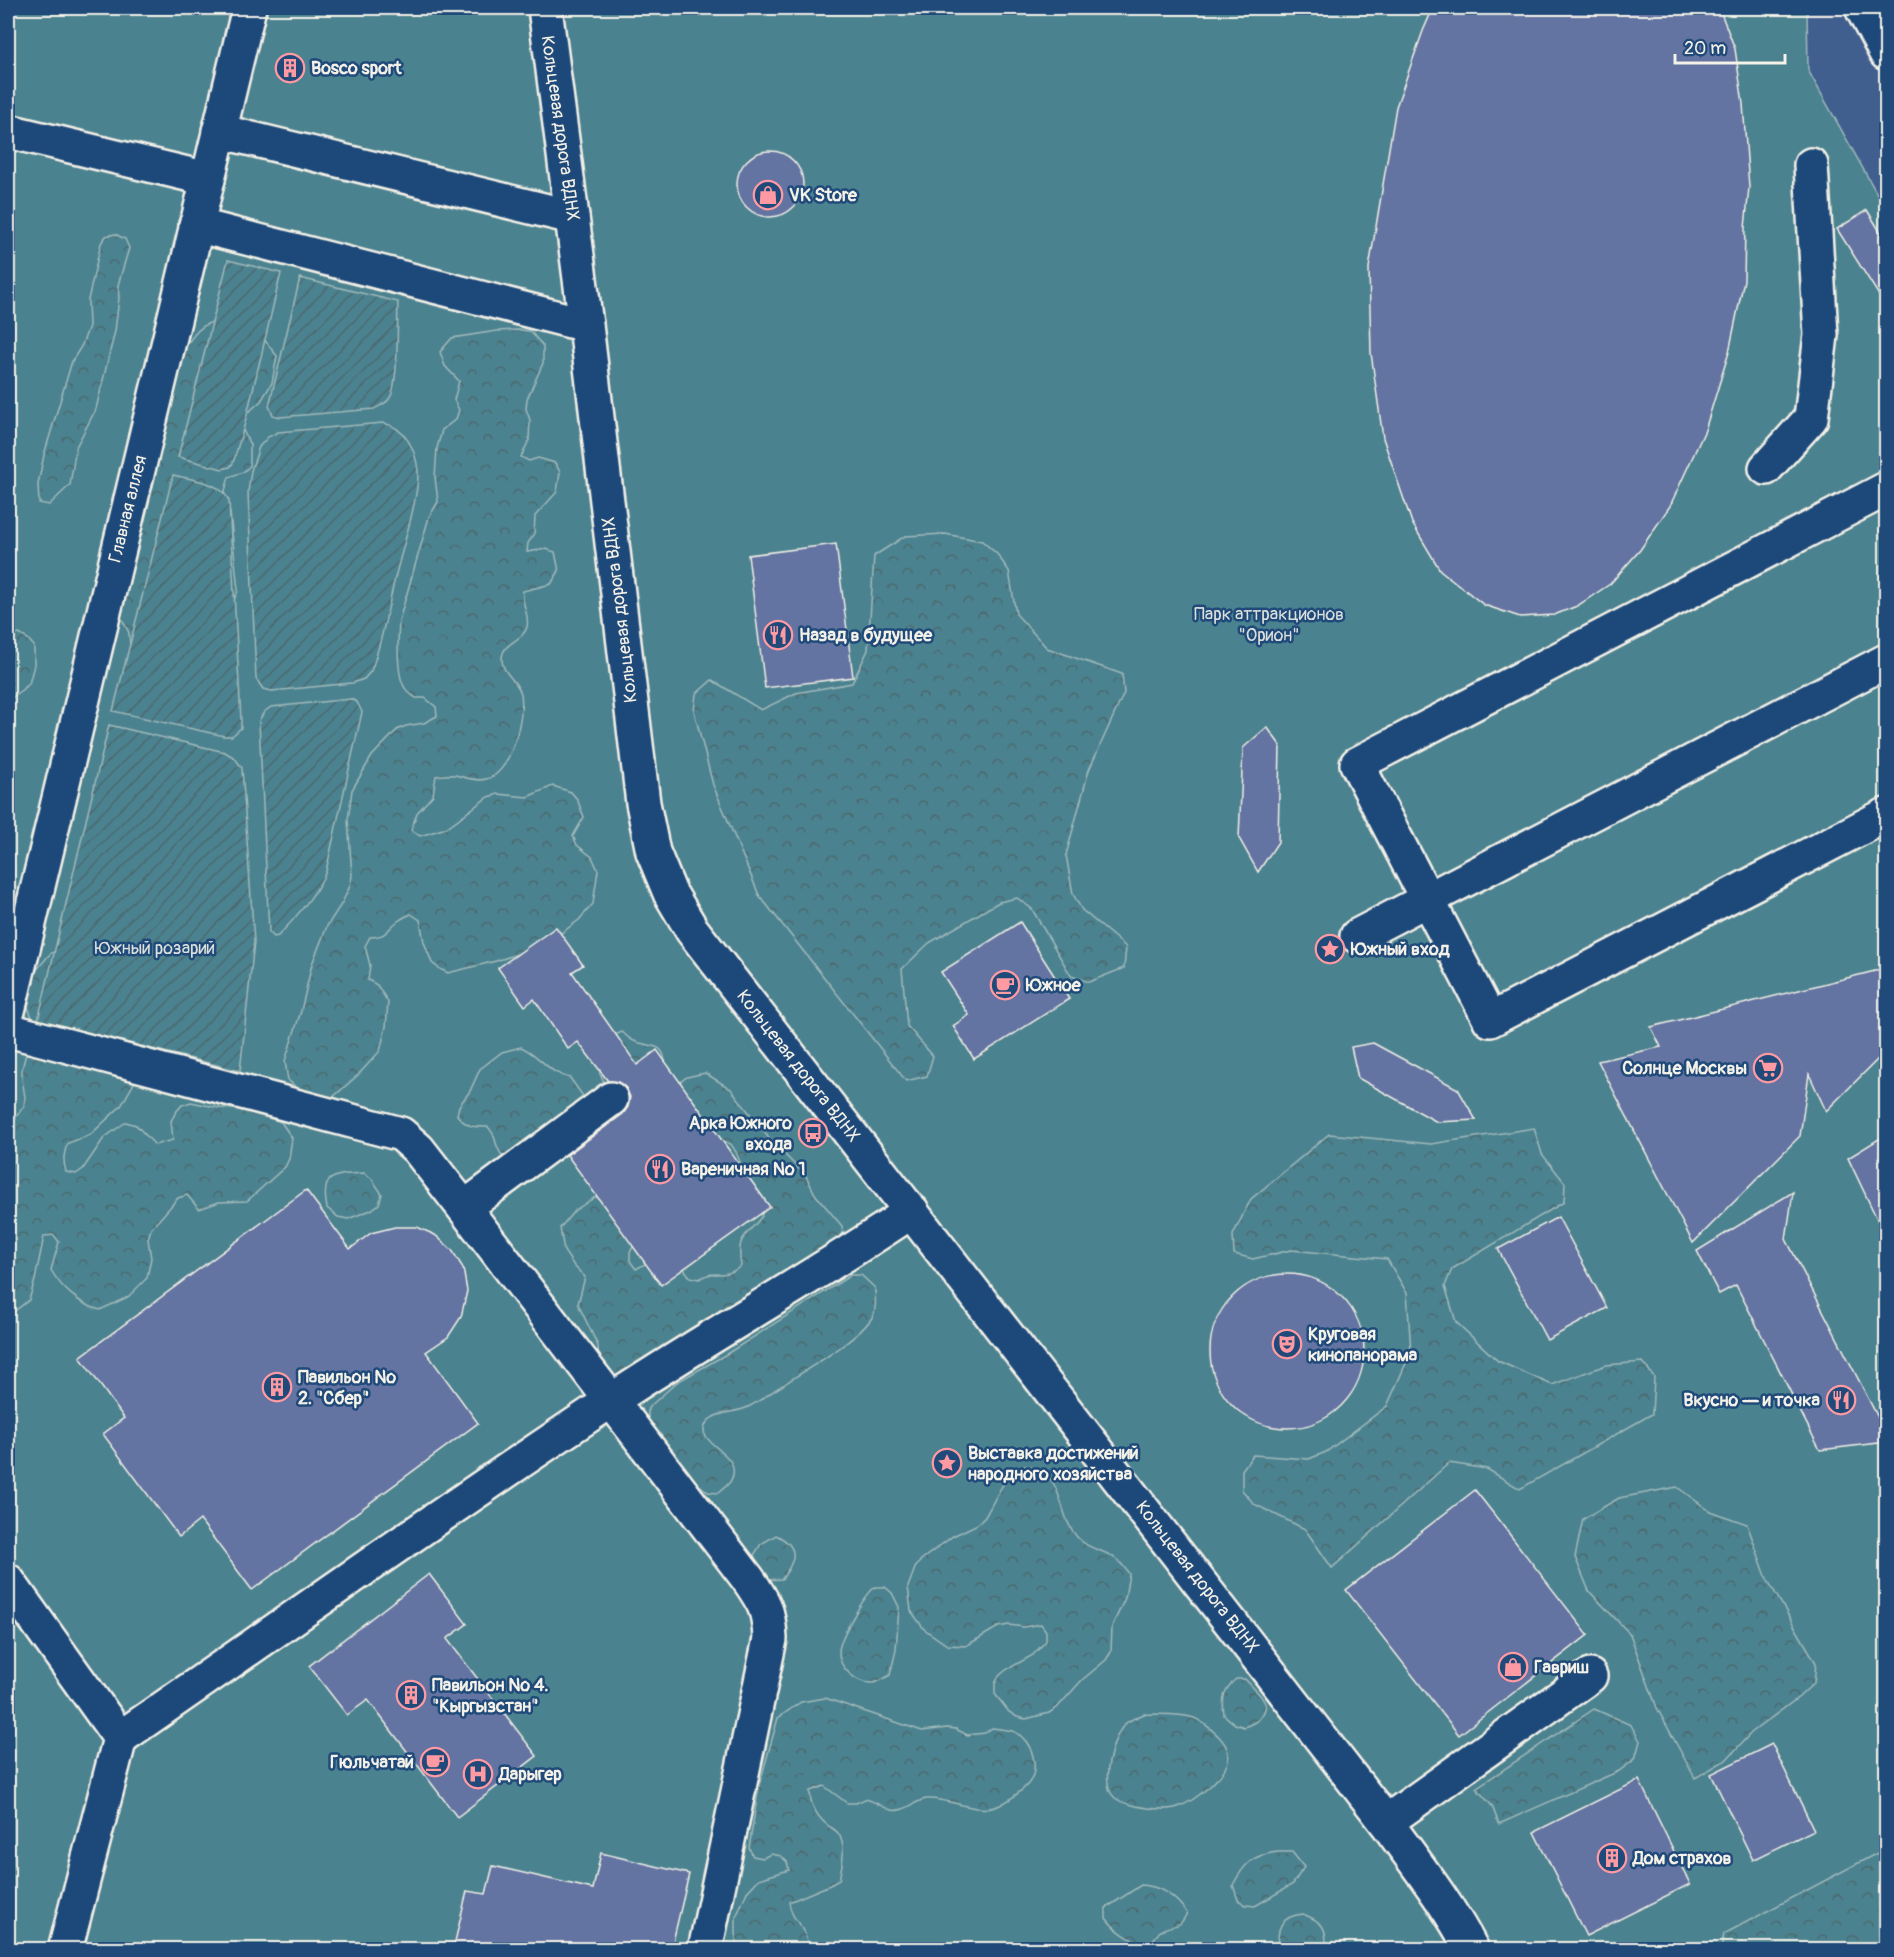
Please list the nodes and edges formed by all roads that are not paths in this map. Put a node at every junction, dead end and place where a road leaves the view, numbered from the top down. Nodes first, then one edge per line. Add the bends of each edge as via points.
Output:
1 (249, 8) edge
2 (545, 8) edge
3 (1862, 8) edge
4 (1887, 53) edge
5 (8, 131) edge
6 (219, 131) junction
7 (1811, 165) dead end
8 (208, 179) junction
9 (572, 217) junction
10 (196, 225) junction
11 (586, 325) junction
12 (1766, 468) dead end
13 (1887, 489) edge
14 (1887, 661) edge
15 (1887, 815) edge
16 (1427, 899) junction
17 (1357, 936) dead end
18 (8, 1011) edge
19 (8, 1030) edge
20 (611, 1099) dead end
21 (464, 1208) junction
22 (912, 1211) junction
23 (612, 1400) junction
24 (8, 1581) edge
25 (1590, 1676) dead end
26 (120, 1738) junction
27 (1386, 1822) junction
28 (65, 1950) edge
29 (705, 1950) edge
30 (1472, 1950) edge

1 - 6 street, Главная аллея
2 - 9 street, Кольцевая дорога ВДНХ
3 - 4 street
5 - 8 street
6 - 8 street, Главная аллея
6 - 9 street
7 - 12 street via 1821,335 1811,418
8 - 10 street, Главная аллея
9 - 11 street, Кольцевая дорога ВДНХ
10 - 11 street
10 - 18 street, Главная аллея
11 - 22 street, Кольцевая дорога ВДНХ via 641,792 653,852 670,893 692,930
13 - 16 street via 1357,764
14 - 16 street
15 - 16 street via 1490,1020
16 - 17 street
19 - 21 street via 401,1134 418,1149
20 - 21 street
21 - 23 street
22 - 23 street
22 - 27 street, Кольцевая дорога ВДНХ
23 - 26 street
23 - 29 street via 748,1578 770,1618 770,1640
24 - 26 street
25 - 27 street
26 - 28 street
27 - 30 street, Кольцевая дорога ВДНХ via 1460,1925

